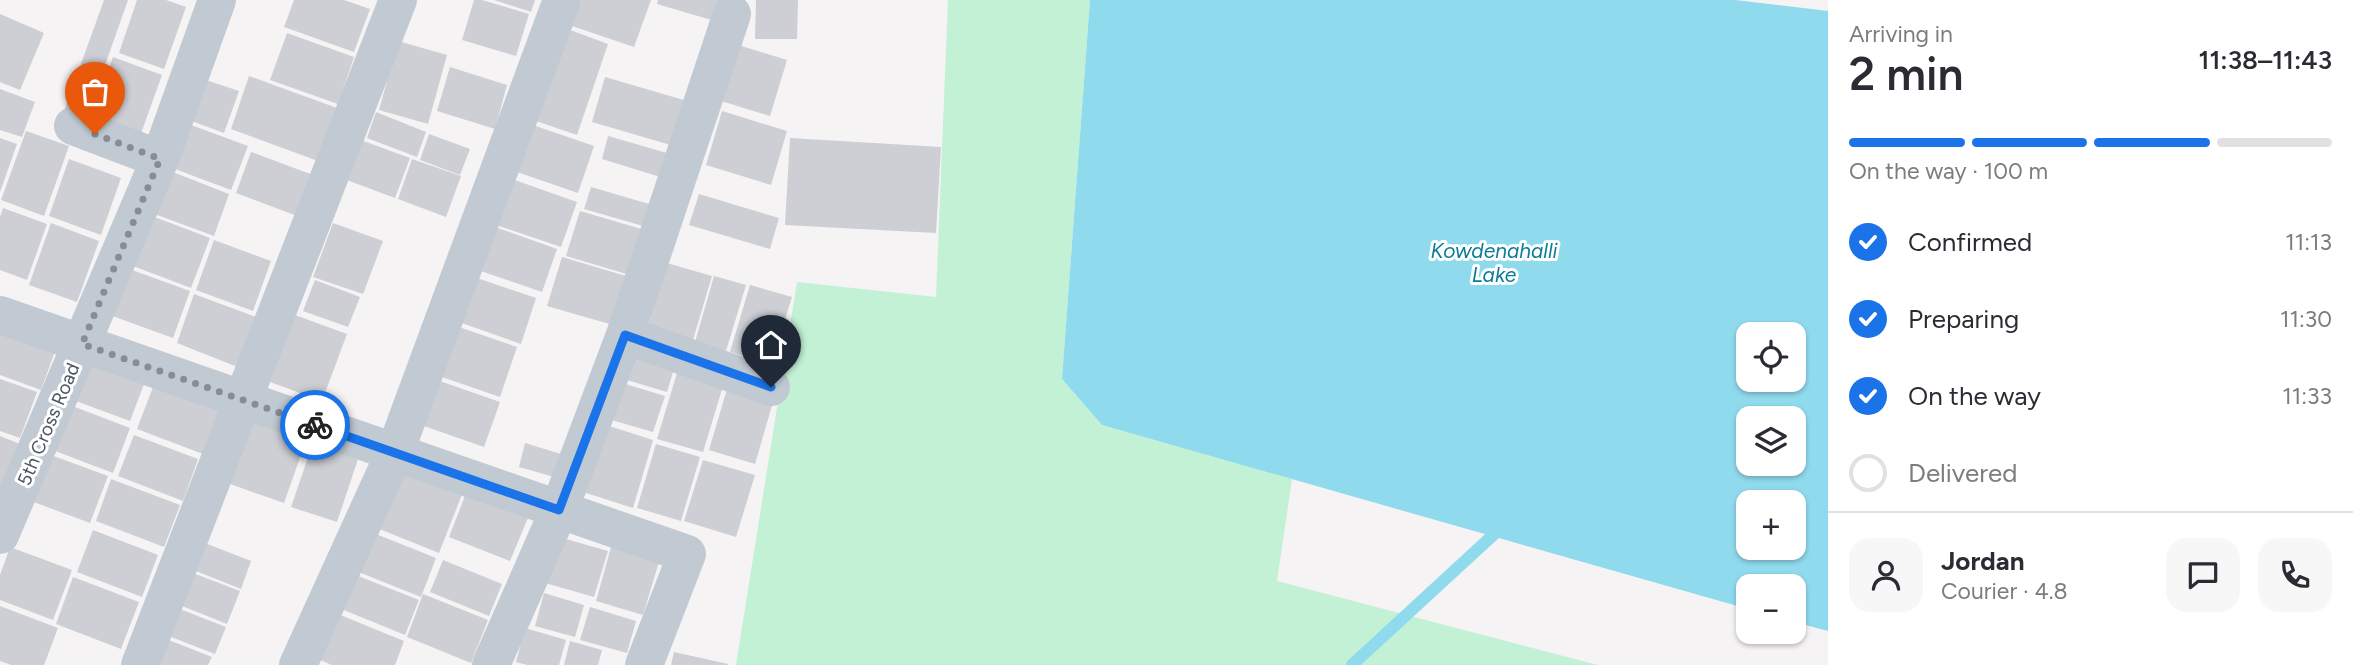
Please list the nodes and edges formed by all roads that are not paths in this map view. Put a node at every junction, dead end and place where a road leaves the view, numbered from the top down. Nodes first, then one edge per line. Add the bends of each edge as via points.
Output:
1 (217, 0) edge
2 (398, 0) edge
3 (562, 0) edge
4 (732, 14) dead end
5 (73, 126) dead end
6 (160, 159) junction
7 (0, 315) edge
8 (625, 335) junction
9 (82, 344) junction
10 (771, 387) dead end
11 (243, 400) junction
12 (395, 452) junction
13 (559, 510) junction
14 (0, 535) edge
15 (140, 665) edge
16 (298, 665) edge
17 (491, 665) edge
18 (644, 665) edge

1 - 6 street, 5th Cross Road
2 - 11 street
3 - 12 street
4 - 8 street
5 - 6 street
6 - 9 street, 5th Cross Road
7 - 9 street
8 - 10 street
8 - 13 street
9 - 11 street
9 - 14 street, 5th Cross Road
11 - 12 street
11 - 15 street
12 - 13 street
12 - 16 street
13 - 17 street
13 - 18 street via 688,554

